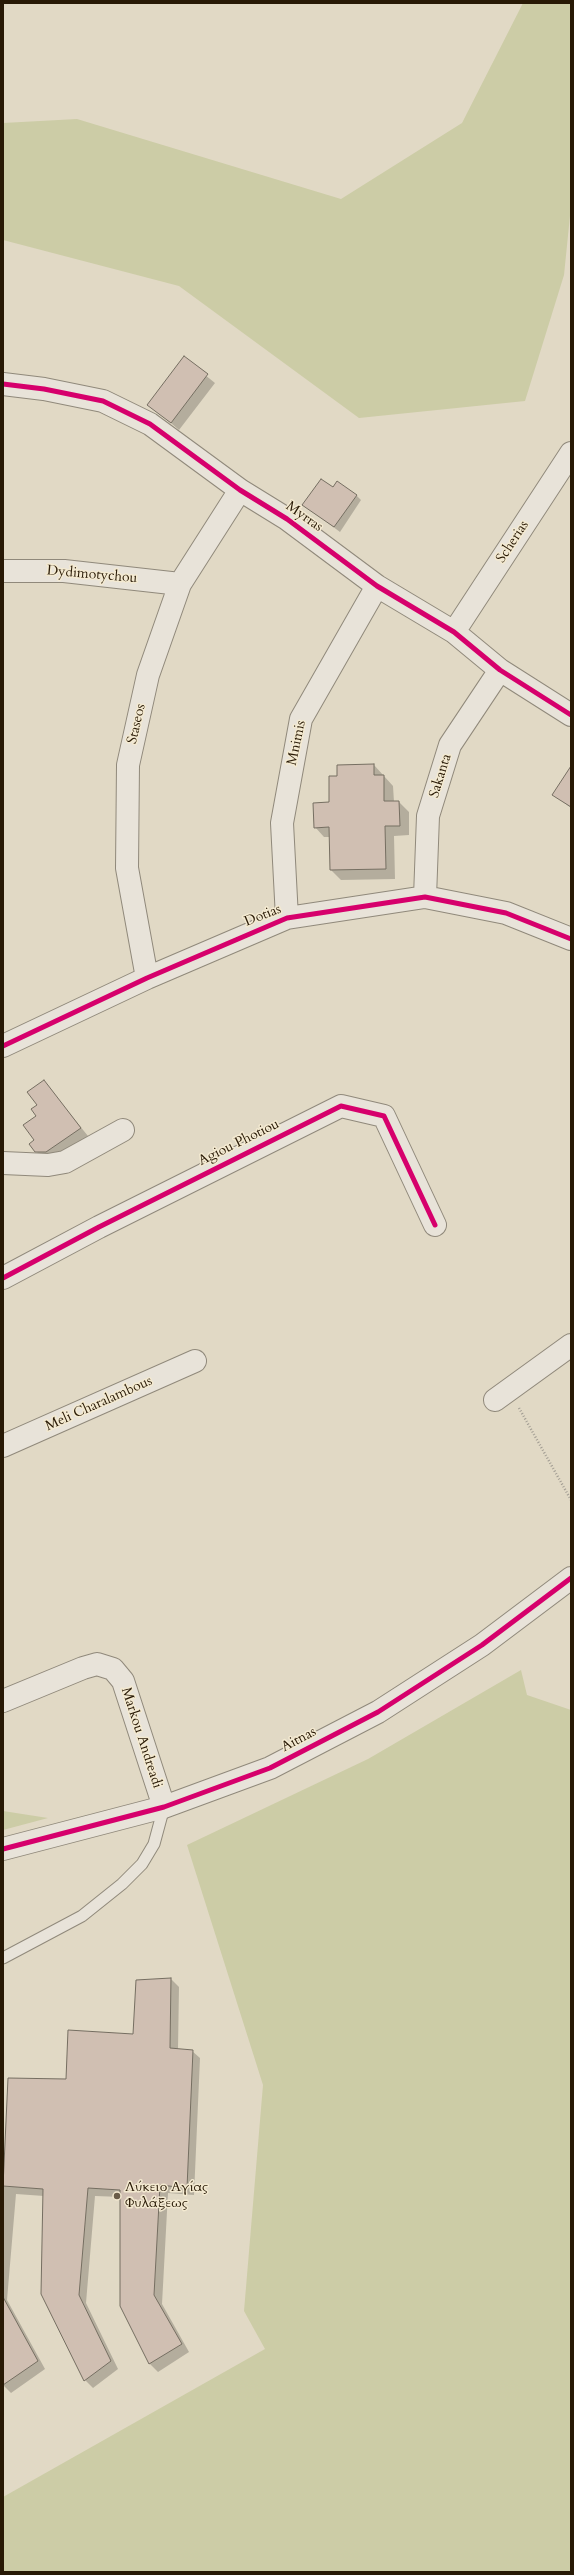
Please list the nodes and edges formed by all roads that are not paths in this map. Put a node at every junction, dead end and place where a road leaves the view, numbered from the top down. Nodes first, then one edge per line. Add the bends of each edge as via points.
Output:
1 (3, 384) edge
2 (571, 453) edge
3 (240, 490) junction
4 (3, 571) edge
5 (180, 584) junction
6 (377, 586) junction
7 (454, 632) junction
8 (500, 670) junction
9 (571, 715) edge
10 (425, 897) junction
11 (287, 918) junction
12 (571, 939) edge
13 (147, 978) junction
14 (3, 1046) edge
15 (123, 1130) dead end
16 (3, 1163) edge
17 (435, 1225) dead end
18 (3, 1278) edge
19 (571, 1344) edge
20 (196, 1361) dead end
21 (502, 1395) road end
22 (3, 1446) edge
23 (571, 1578) edge
24 (3, 1701) edge
25 (164, 1807) junction
26 (3, 1849) edge
27 (3, 1958) edge

1 - 3 street, Myrras via 103,400 150,424
2 - 7 street, Scherias
3 - 5 street, Staseos
3 - 6 street, Myrras via 287,519
4 - 5 street, Dydimotychou via 64,571
5 - 13 street, Staseos via 148,675 128,765 127,868
6 - 7 street, Myrras
6 - 11 street, Mnimis via 301,719 282,823
7 - 8 street, Myrras
8 - 9 street, Myrras
8 - 10 street, Sakanta via 450,745 428,816
10 - 11 street, Dotias
10 - 12 street, Dotias via 506,913
11 - 13 street, Dotias
13 - 14 street, Dotias
15 - 16 street via 65,1162 48,1165
17 - 18 street, Agiou Photiou via 384,1116 341,1106
19 - 21 street
20 - 22 street, Meli Charalambous
23 - 25 street, Aitnas via 482,1645 378,1712 270,1768
24 - 25 street, Markou Andreadi via 83,1668 98,1664 113,1669 123,1681
25 - 26 street, Aitnas
25 - 27 lane via 154,1844 142,1864 122,1884 82,1916

